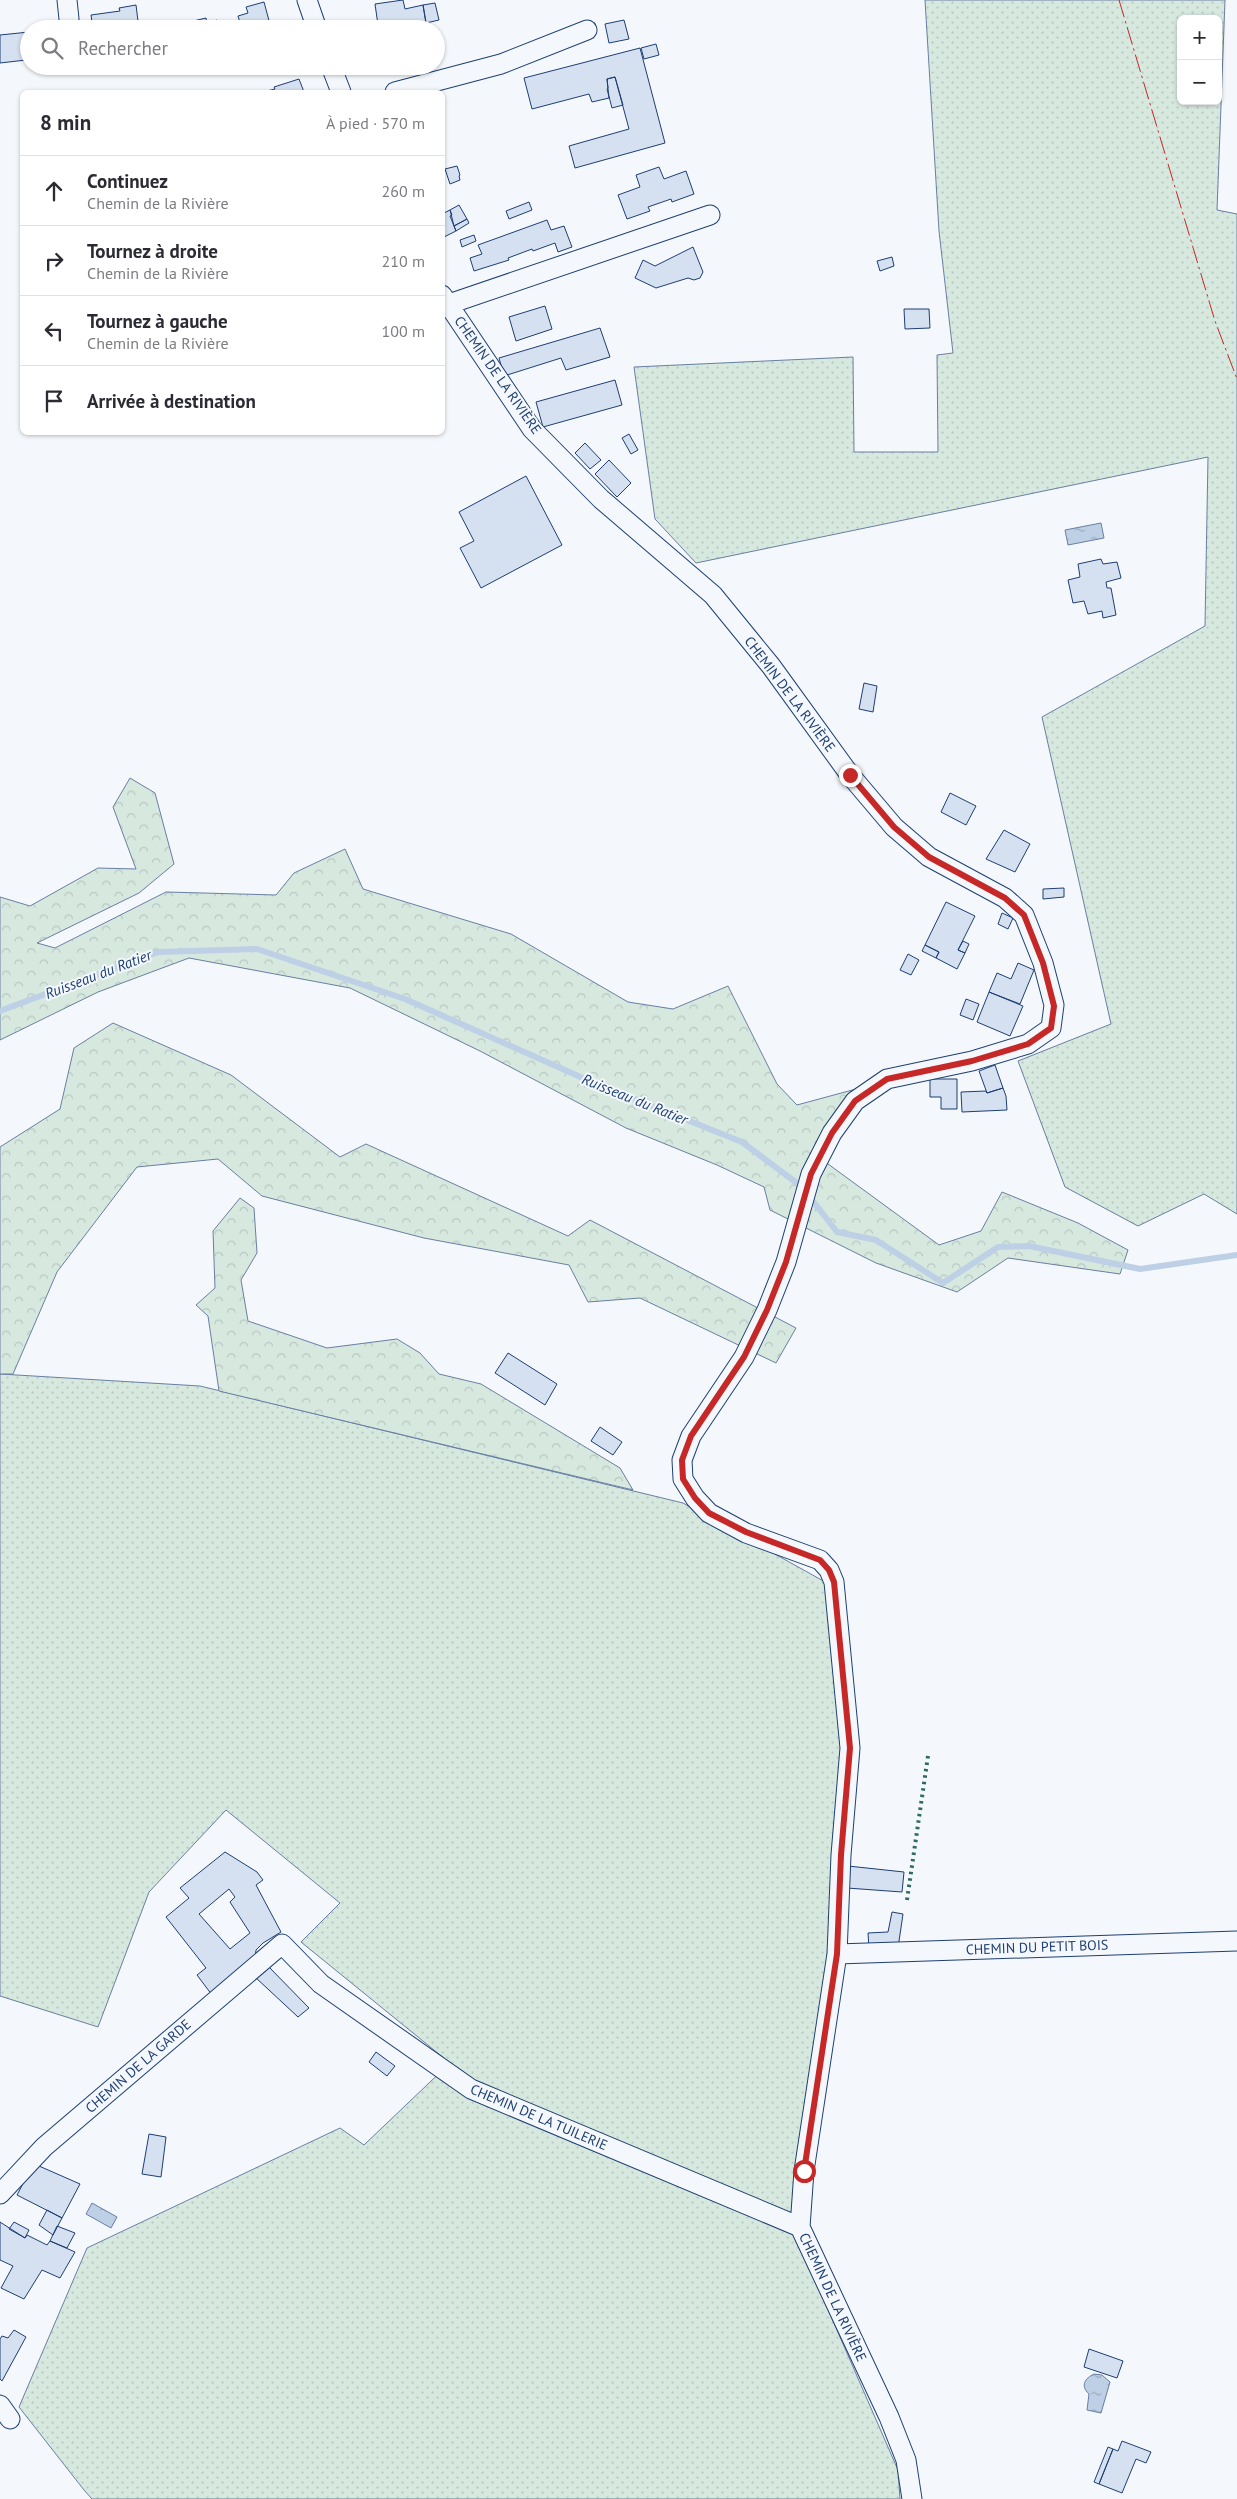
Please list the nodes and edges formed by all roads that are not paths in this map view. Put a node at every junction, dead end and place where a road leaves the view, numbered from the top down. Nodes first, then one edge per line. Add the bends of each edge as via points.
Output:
1 (67, 0) edge
2 (307, 0) edge
3 (69, 19) dead end
4 (314, 20) edge
5 (586, 30) dead end
6 (335, 75) edge
7 (341, 90) edge
8 (402, 90) edge
9 (710, 215) dead end
10 (446, 299) edge
11 (1237, 1942) edge
12 (282, 1944) joint
13 (837, 1954) junction
14 (0, 2194) edge
15 (800, 2227) junction
16 (912, 2499) edge

1 - 3 street
2 - 4 street
5 - 8 street via 500,64
6 - 7 street
9 - 10 street
10 - 13 street, CHEMIN DE LA RIVIÈRE via 532,429 601,499 712,595 771,666 850,775 894,827 929,857 1005,898 1024,915 1043,963 1054,1006 1051,1028 1028,1044 972,1061 887,1079 855,1101 832,1133 811,1174 786,1262 767,1310 744,1357 691,1436 682,1460 683,1479 709,1513 746,1532 820,1560 834,1582 850,1748
11 - 13 street, CHEMIN DU PETIT BOIS
12 - 14 street, CHEMIN DE LA GARDE via 44,2147
12 - 15 street, CHEMIN DE LA TUILERIE via 321,1984 471,2089
13 - 15 street, CHEMIN DE LA RIVIÈRE via 804,2171
15 - 16 street, CHEMIN DE LA RIVIÈRE via 889,2417 906,2460

